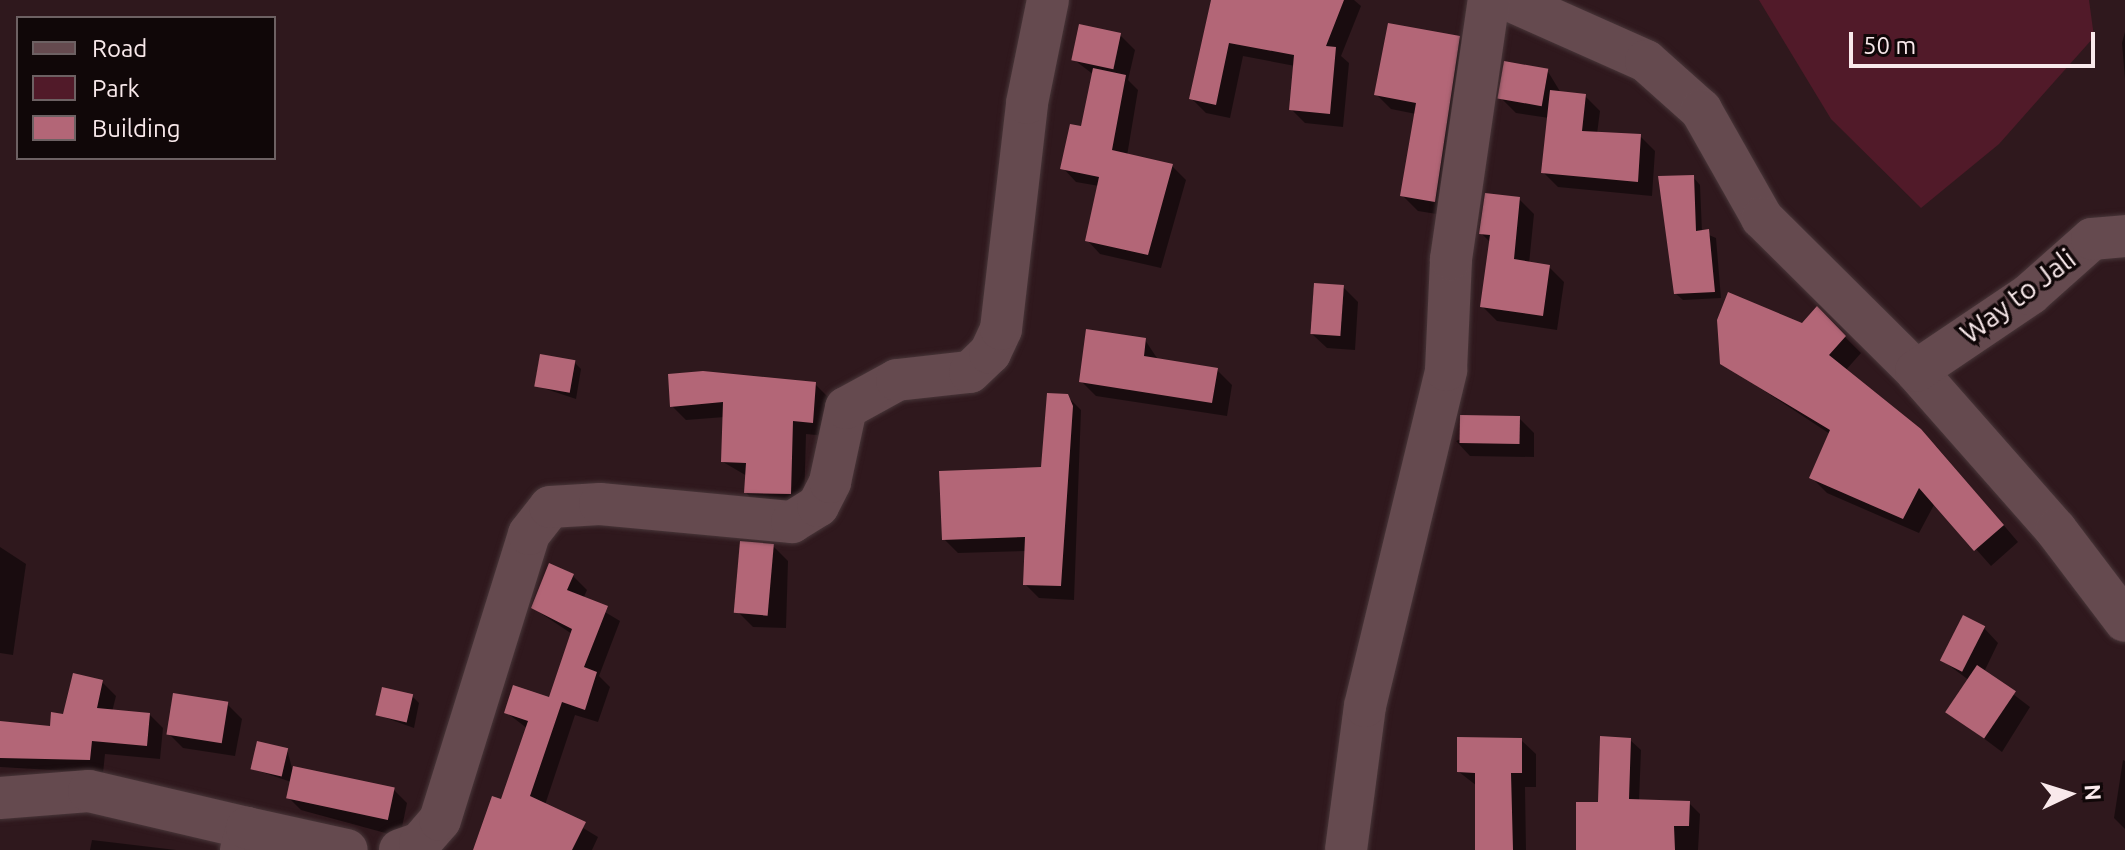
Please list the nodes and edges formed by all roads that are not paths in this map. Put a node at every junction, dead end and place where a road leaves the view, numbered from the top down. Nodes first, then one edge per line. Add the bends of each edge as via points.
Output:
1 (1048, 0) edge
2 (1489, 0) edge
3 (1509, 0) edge
4 (2125, 236) edge
5 (1916, 371) junction
6 (2125, 621) edge
7 (0, 798) edge
8 (244, 839) edge
9 (347, 850) edge
10 (400, 850) edge
11 (1346, 850) edge

1 - 10 street via 1027,103 1001,329 990,353 970,372 897,380 846,408 830,482 818,506 792,522 600,504 550,507 529,534 440,820 420,843
2 - 11 street via 1451,259 1446,370 1365,706
3 - 5 street via 1646,61 1701,110 1762,218
4 - 5 street, Way to Jali via 2092,239 2030,294
5 - 6 street via 2056,530
7 - 8 street via 89,791
8 - 9 street

